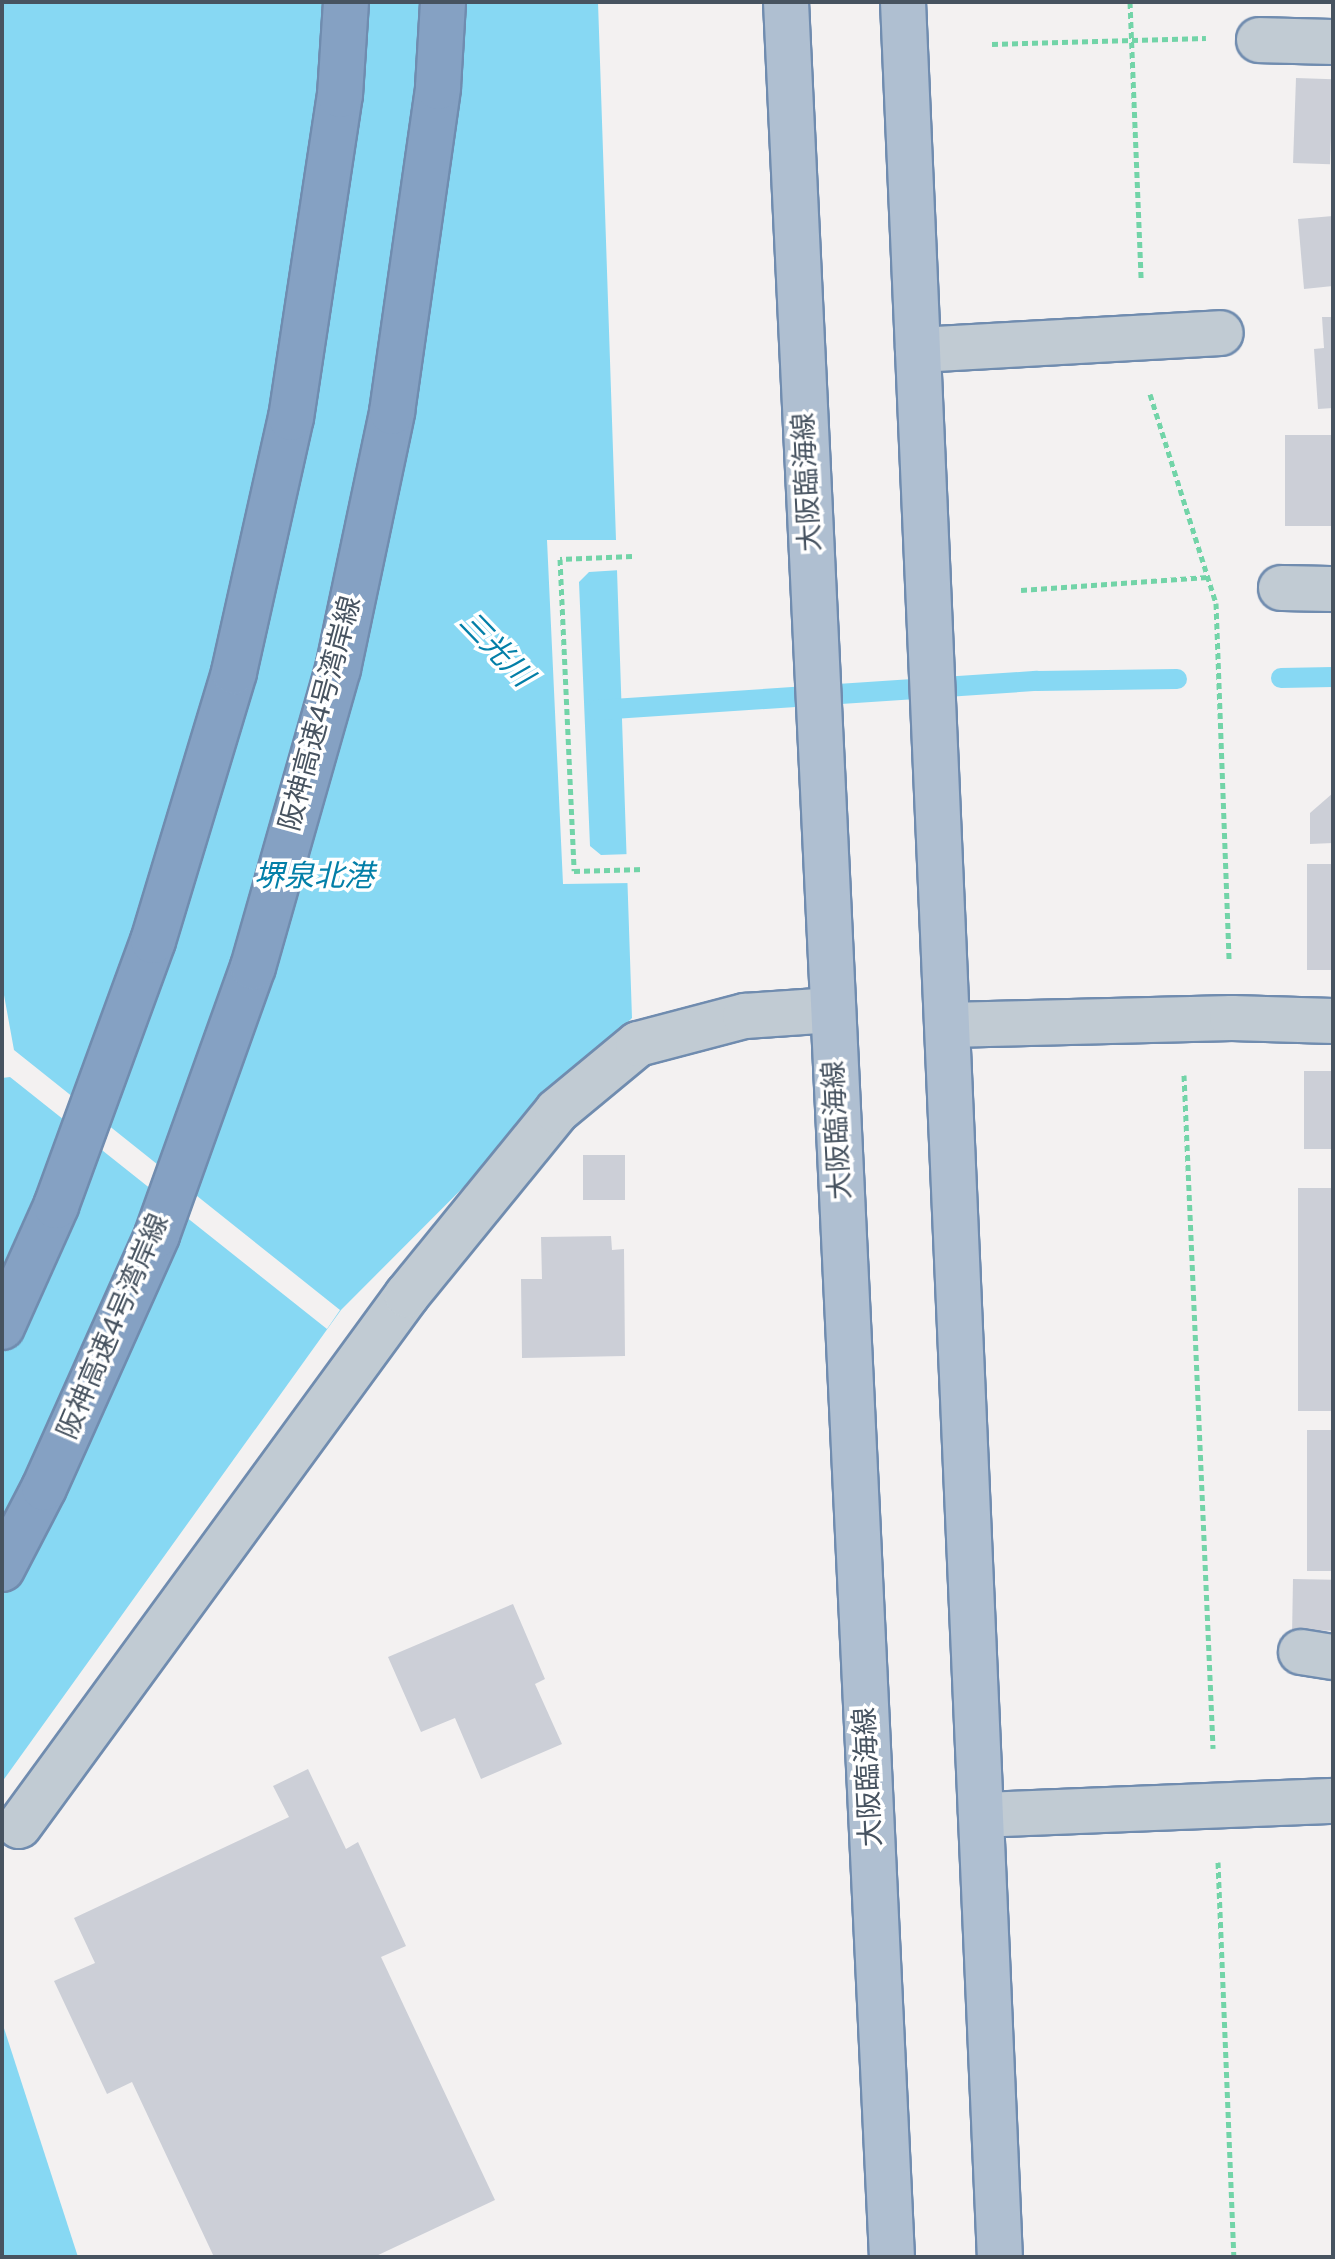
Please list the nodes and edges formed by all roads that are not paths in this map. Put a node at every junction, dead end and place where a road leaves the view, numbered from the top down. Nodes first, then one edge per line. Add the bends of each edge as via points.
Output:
1 (346, 2) edge
2 (443, 2) edge
3 (786, 2) edge
4 (903, 2) edge
5 (1259, 40) dead end
6 (1333, 42) edge
7 (1221, 333) dead end
8 (918, 350) junction
9 (1281, 588) dead end
10 (1333, 589) edge
11 (833, 1010) junction
12 (1333, 1021) edge
13 (948, 1025) junction
14 (2, 1327) edge
15 (2, 1569) edge
16 (1333, 1801) edge
17 (981, 1815) junction
18 (19, 1826) dead end
19 (892, 2257) edge
20 (1000, 2257) edge

1 - 14 highway via 340,95 291,418 234,672 153,941 56,1206
2 - 15 highway, 阪神高速4号湾岸線 via 438,87 392,412 338,669 253,967 157,1235 44,1488
3 - 11 main road, 大阪臨海線
4 - 8 main road
5 - 6 street
7 - 8 street
8 - 13 main road
9 - 10 street
11 - 18 street via 745,1016 638,1044 557,1111 407,1295
11 - 19 main road, 大阪臨海線
12 - 13 street via 1232,1018
13 - 17 main road
16 - 17 street
17 - 20 main road

